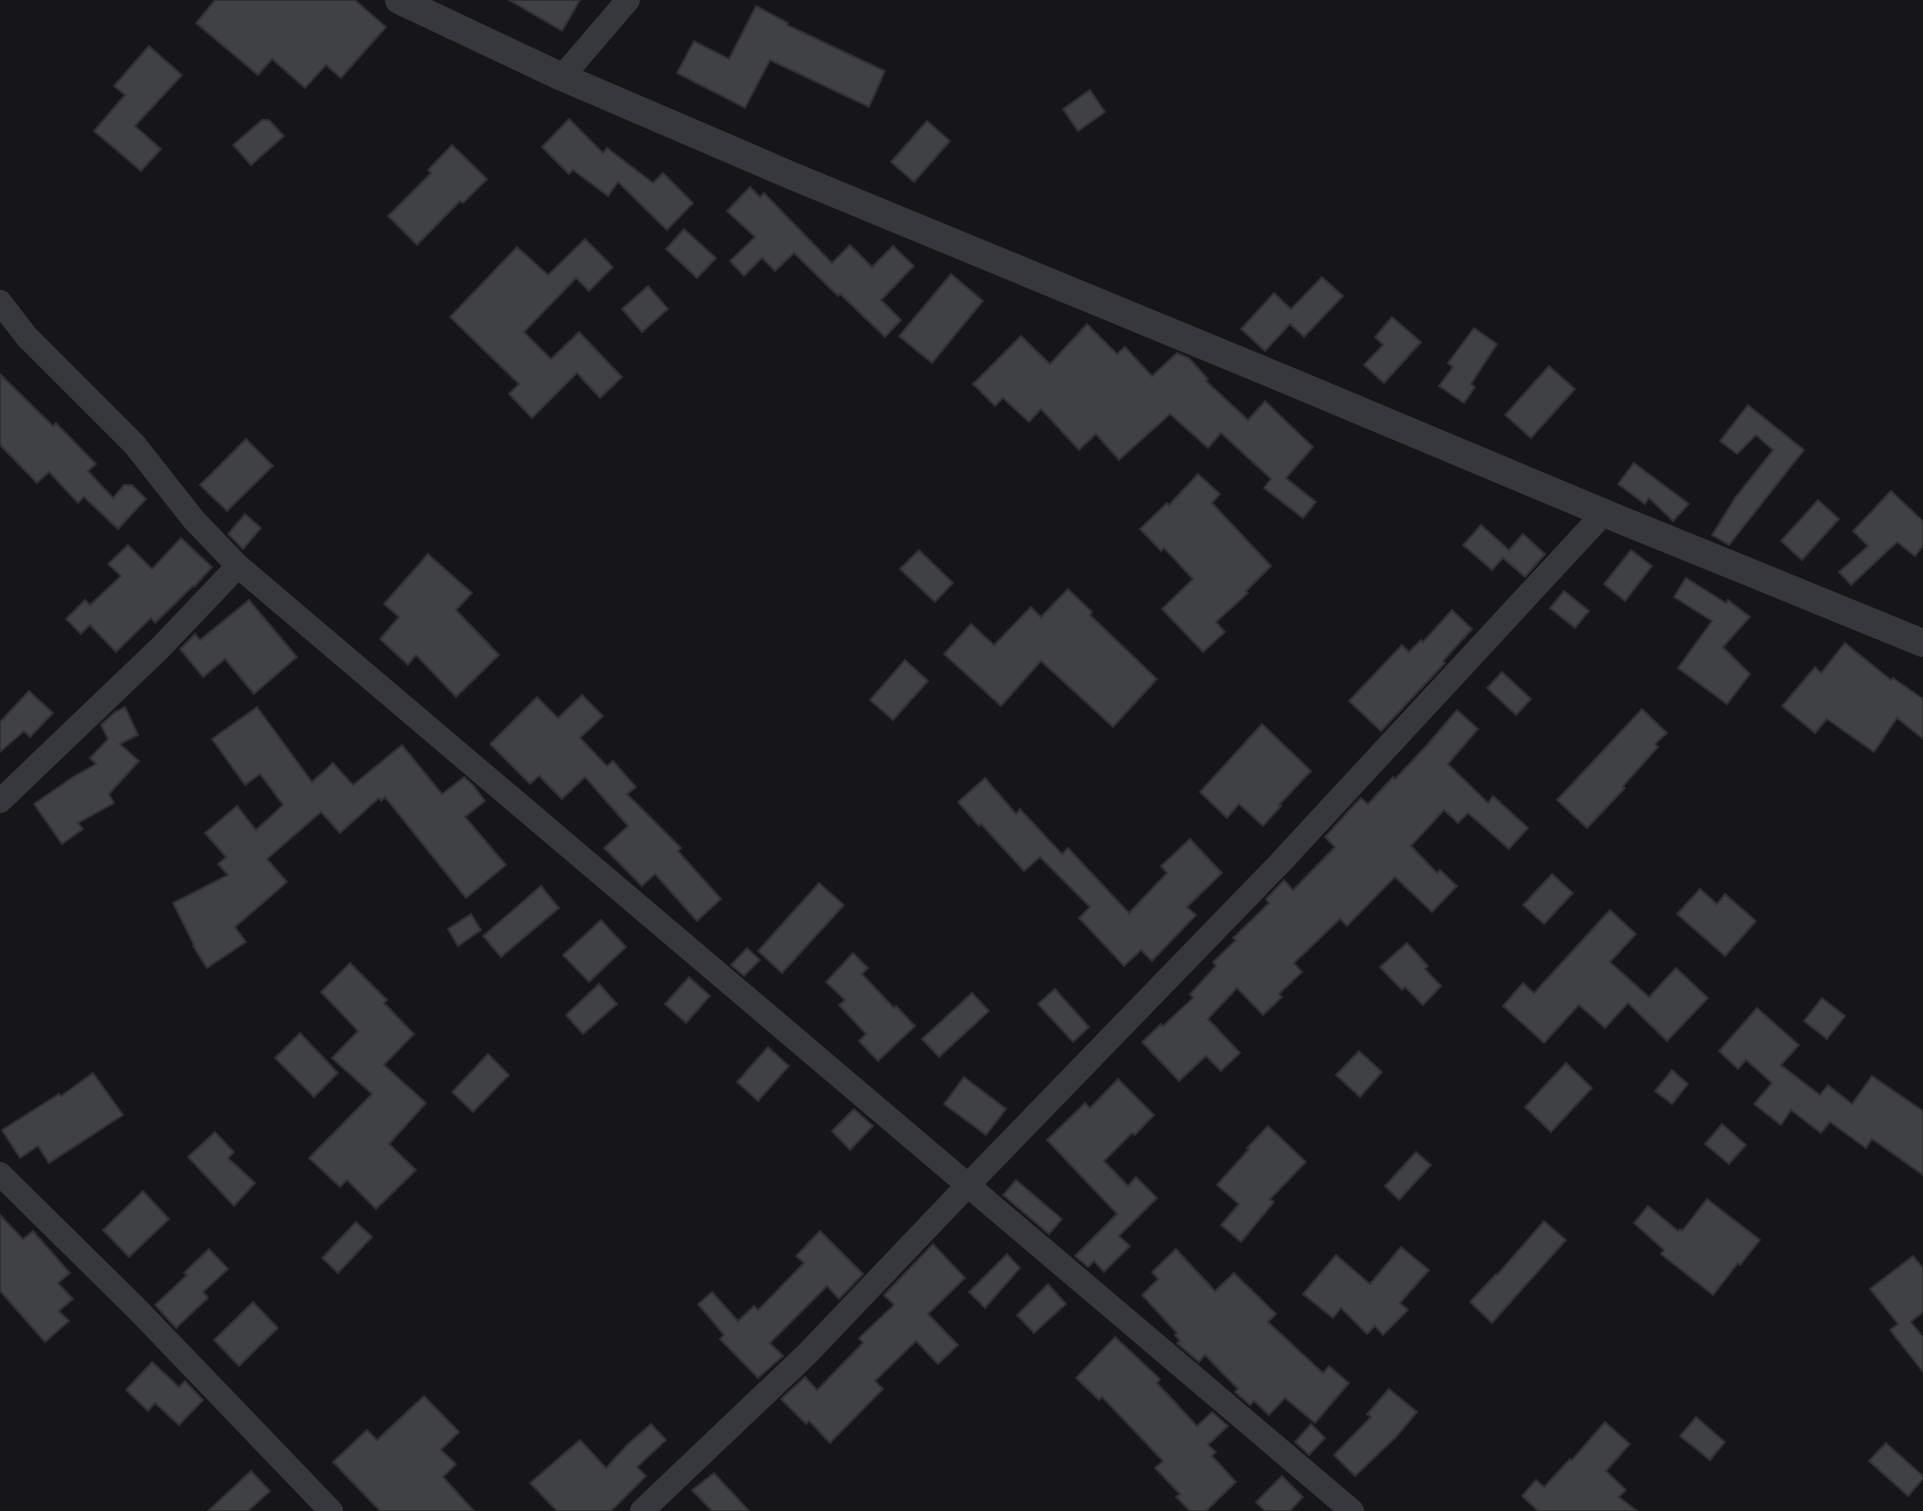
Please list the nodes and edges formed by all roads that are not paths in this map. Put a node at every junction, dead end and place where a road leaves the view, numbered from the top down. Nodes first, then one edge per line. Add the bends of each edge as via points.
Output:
1 (399, 0) edge
2 (628, 0) edge
3 (562, 77) junction
4 (0, 302) edge
5 (1604, 513) junction
6 (238, 566) junction
7 (1923, 643) edge
8 (0, 801) edge
9 (0, 1174) edge
10 (968, 1185) junction
11 (331, 1511) edge
12 (642, 1511) edge
13 (1352, 1511) edge

1 - 3 street
2 - 3 street
3 - 5 street
4 - 6 street via 27,337 134,444
5 - 7 street
5 - 10 street via 1280,863
6 - 8 street
6 - 10 street
9 - 11 street
10 - 12 street via 807,1354
10 - 13 street

